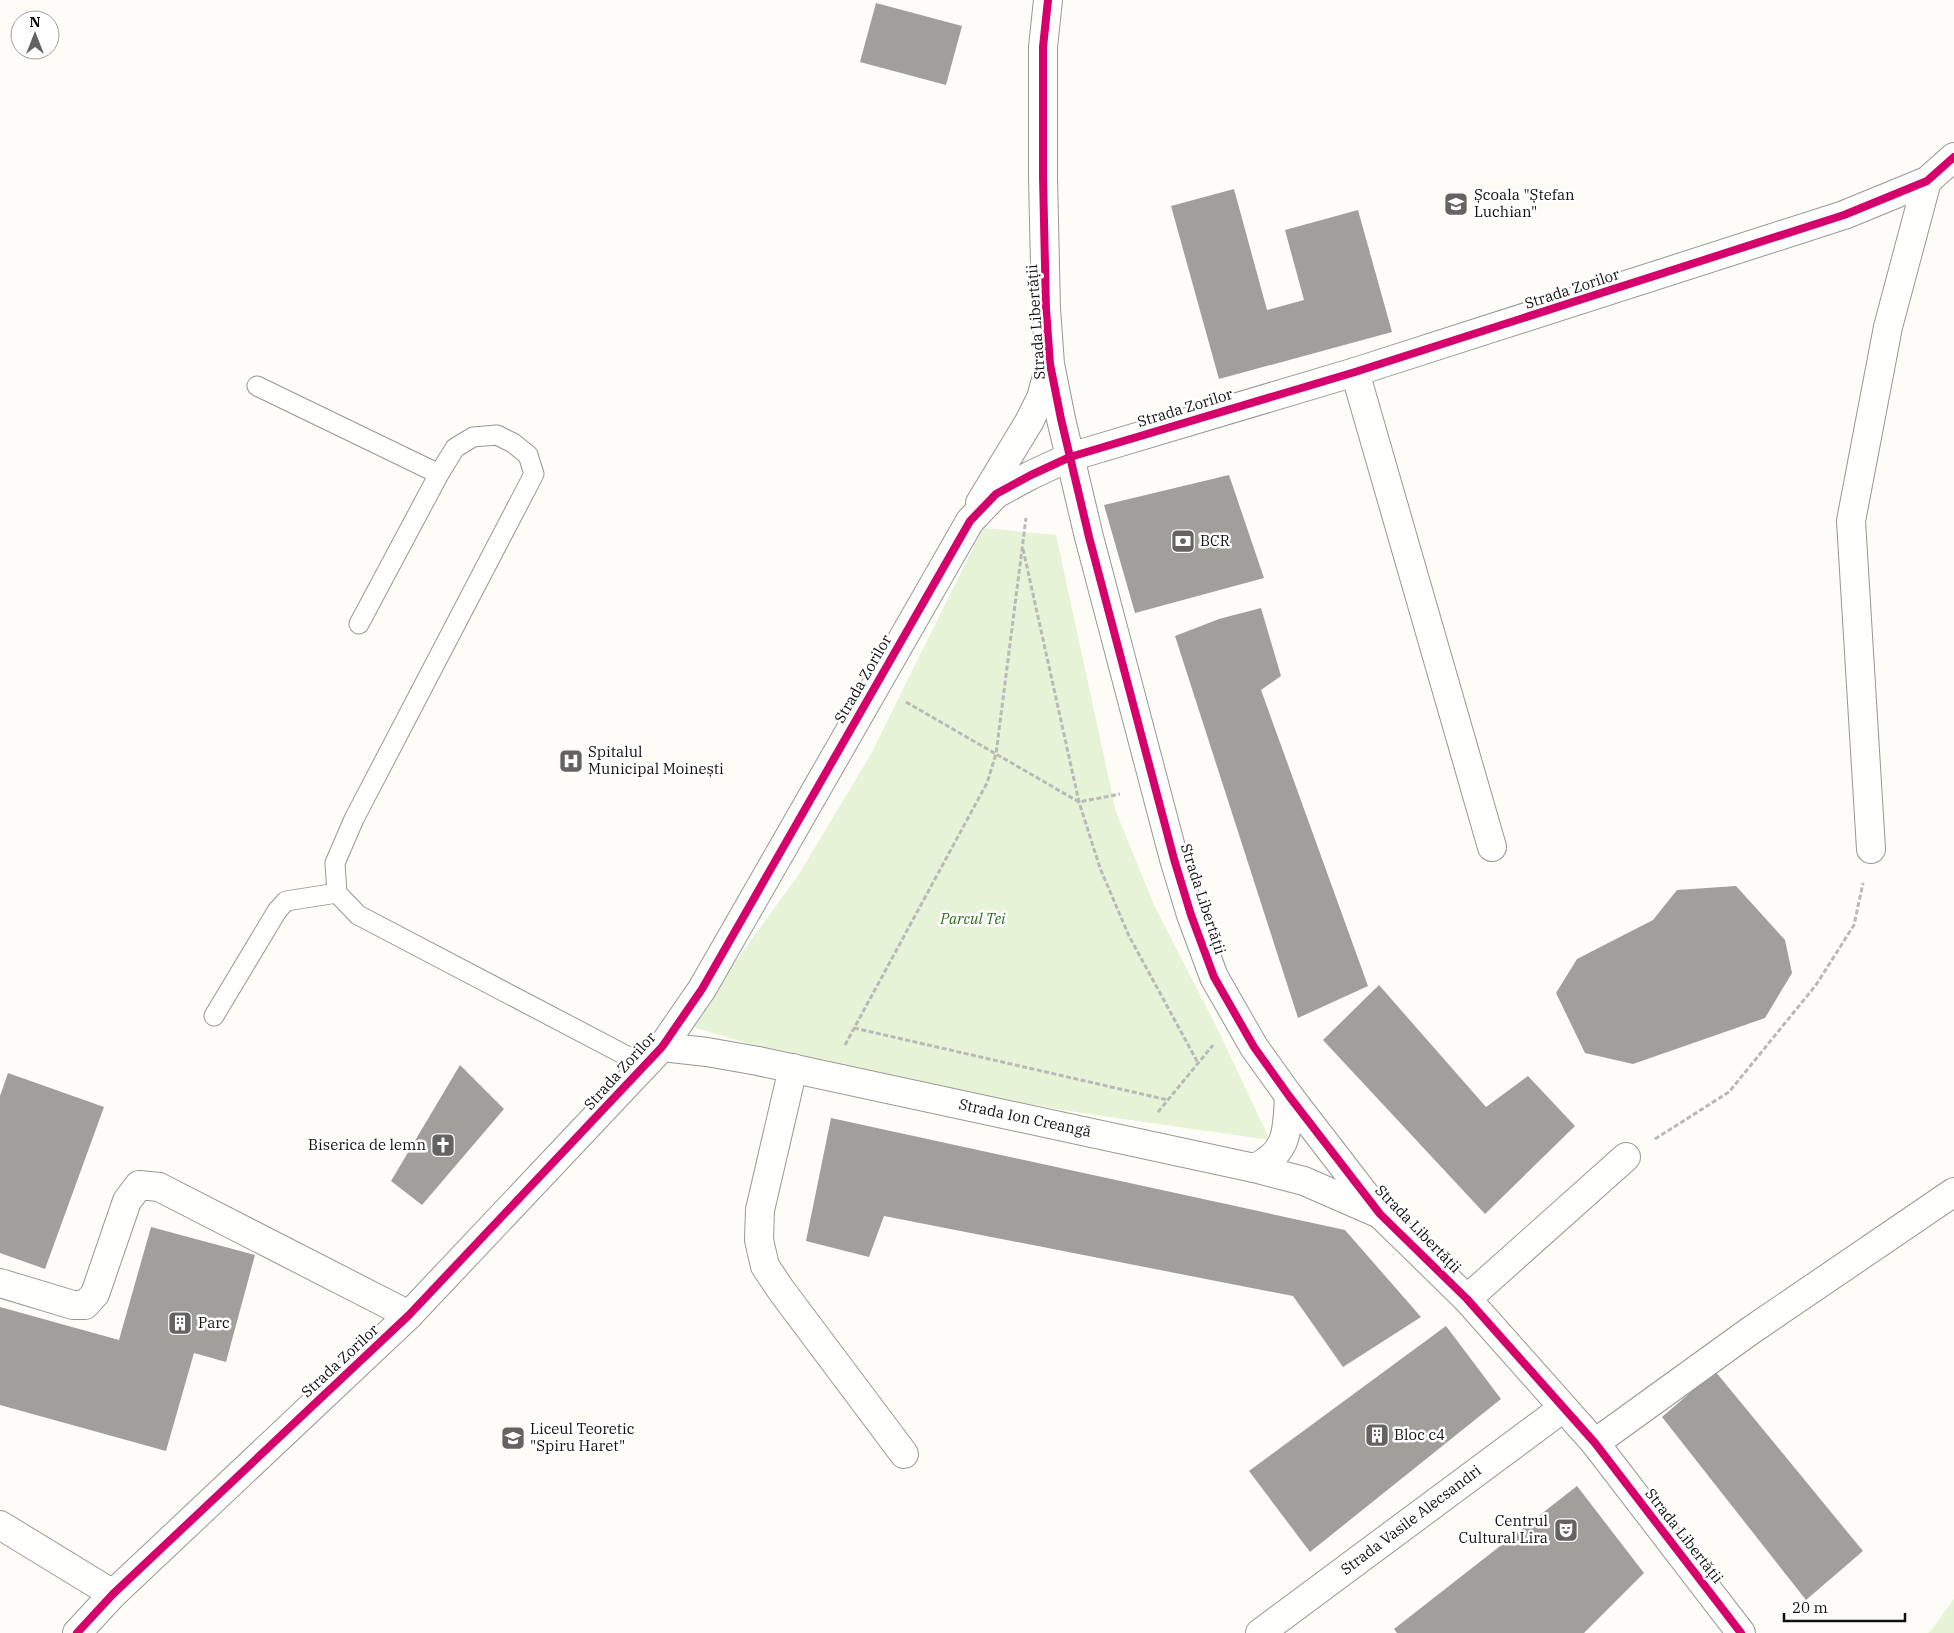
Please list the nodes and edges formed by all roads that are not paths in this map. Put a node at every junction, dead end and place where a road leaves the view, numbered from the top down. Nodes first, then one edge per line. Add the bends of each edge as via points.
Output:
1 (1048, 0) edge
2 (1954, 157) edge
3 (1927, 180) junction
4 (1050, 364) junction
5 (1355, 372) junction
6 (257, 386) dead end
7 (1070, 457) junction
8 (439, 474) junction
9 (970, 521) junction
10 (359, 624) dead end
11 (1492, 847) dead end
12 (1871, 849) road end
13 (337, 893) junction
14 (214, 1016) dead end
15 (654, 1056) junction
16 (793, 1068) junction
17 (1289, 1096) junction
18 (1626, 1157) road end
19 (1254, 1168) junction
20 (1954, 1192) edge
21 (1380, 1214) junction
22 (0, 1283) edge
23 (1467, 1299) junction
24 (409, 1315) junction
25 (1563, 1408) junction
26 (1595, 1443) junction
27 (904, 1454) dead end
28 (0, 1525) edge
29 (113, 1594) junction
30 (77, 1633) edge
31 (1260, 1633) edge
32 (1741, 1633) edge

1 - 4 street, Strada Libertății via 1044,46 1043,177
2 - 3 street, Strada Zorilor
3 - 5 street, Strada Zorilor via 1844,215
3 - 12 street via 1888,327 1851,521
4 - 7 street, Strada Libertății
4 - 9 street via 1041,398 1029,422
5 - 7 street, Strada Zorilor
5 - 11 street
6 - 8 lane
7 - 9 street, Strada Zorilor via 996,494
7 - 17 street, Strada Libertății via 1191,915 1214,977 1254,1047
8 - 10 lane
8 - 13 lane via 455,448 473,437 497,435 513,442 528,455 534,474 354,819 335,863
9 - 15 street, Strada Zorilor via 706,980
13 - 14 lane via 286,900
13 - 15 lane via 358,915
15 - 16 street, Strada Ion Creangă via 707,1052
15 - 24 street, Strada Zorilor
16 - 19 street, Strada Ion Creangă
16 - 27 street via 760,1210 759,1240 765,1266
17 - 19 street via 1284,1140 1278,1153
17 - 21 street, Strada Libertății
18 - 23 street
19 - 21 street, Strada Ion Creangă via 1304,1181
20 - 26 street via 1750,1331
21 - 23 street, Strada Libertății
22 - 24 street via 73,1305 86,1305 95,1294 127,1201 138,1185 158,1187
23 - 25 street, Strada Libertății
24 - 29 street, Strada Zorilor
25 - 26 street, Strada Libertății
25 - 31 street, Strada Vasile Alecsandri
26 - 32 street, Strada Libertății
28 - 29 street
29 - 30 street, Strada Zorilor

